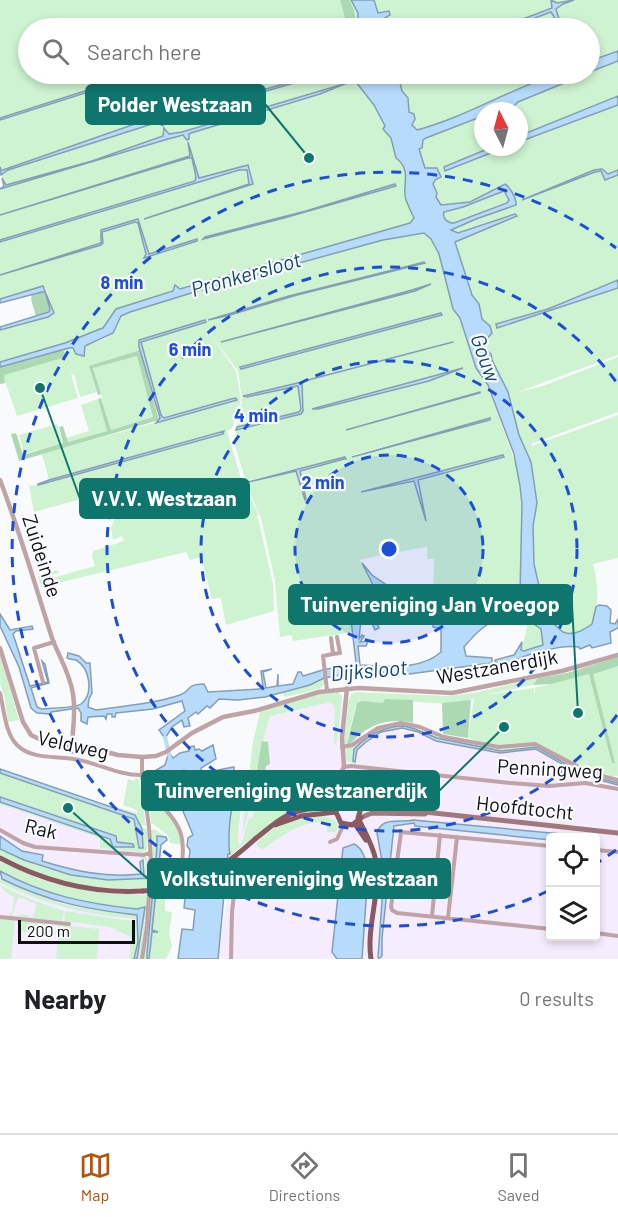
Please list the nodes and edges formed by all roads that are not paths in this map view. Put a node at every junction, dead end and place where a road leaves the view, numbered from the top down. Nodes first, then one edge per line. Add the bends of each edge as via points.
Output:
1 (0, 480) edge
2 (337, 637) dead end
3 (331, 639) dead end
4 (54, 642) junction
5 (0, 648) edge
6 (333, 654) junction
7 (618, 655) edge
8 (43, 682) dead end
9 (346, 688) junction
10 (327, 690) junction
11 (0, 693) edge
12 (72, 744) junction
13 (342, 747) junction
14 (142, 757) junction
15 (344, 767) junction
16 (410, 772) junction
17 (142, 776) junction
18 (618, 780) edge
19 (618, 789) edge
20 (145, 795) junction
21 (345, 798) junction
22 (407, 800) dead end
23 (360, 807) junction
24 (336, 814) junction
25 (430, 814) junction
26 (359, 820) junction
27 (345, 823) junction
28 (271, 827) junction
29 (0, 830) edge
30 (618, 833) edge
31 (441, 835) junction
32 (457, 837) junction
33 (330, 842) dead end
34 (546, 846) edge
35 (600, 850) edge
36 (618, 852) edge
37 (149, 854) junction
38 (0, 858) edge
39 (238, 859) dead end
40 (180, 881) dead end
41 (432, 916) junction
42 (0, 917) edge
43 (448, 918) junction
44 (69, 924) dead end
45 (546, 929) edge
46 (600, 934) edge
47 (618, 936) edge
48 (142, 959) edge
49 (231, 959) edge
50 (371, 959) edge

1 - 4 street, Zuideinde
2 - 6 street via 340,653
3 - 6 street
4 - 8 street via 34,648
4 - 12 street, Zuideinde via 71,681 75,712
5 - 12 street, Westzanerdijk via 27,731 45,742
6 - 10 street via 323,656
7 - 9 street, Westzanerdijk via 562,671 452,693
9 - 10 street, Westzanerdijk
9 - 13 street
10 - 14 street, Westzanerdijk via 233,714 192,732 168,751
11 - 17 street, Veldweg via 11,738 23,749
12 - 14 street, Westzanerdijk
13 - 15 street
13 - 18 street via 378,728 401,723 444,737 499,747 535,744 588,772
14 - 17 street
15 - 16 street, Penningweg
15 - 21 street via 340,771
16 - 19 street, Penningweg via 549,786 585,783
16 - 22 street
17 - 20 street
20 - 37 street
20 - 40 street via 151,795 169,813 181,831 184,850
21 - 23 main road via 357,800
21 - 24 main road via 338,804
21 - 28 main road via 328,808 294,812
23 - 25 main road, Hoofdtocht
23 - 26 main road
24 - 27 main road
24 - 28 main road via 301,816
25 - 26 main road, Hoofdtocht via 372,813
25 - 30 main road, Hoofdtocht
26 - 27 main road
26 - 50 main road via 376,870
27 - 33 street via 337,838
28 - 38 main road, bridge via 203,878 172,888 115,892 76,887 27,872
29 - 37 street, Rak via 35,847
31 - 32 street
31 - 41 street
31 - 41 street via 401,832 392,910
32 - 34 street
32 - 43 street
35 - 36 street
37 - 48 street via 150,885
39 - 49 street
41 - 43 street
42 - 44 street
43 - 45 street
46 - 47 street

